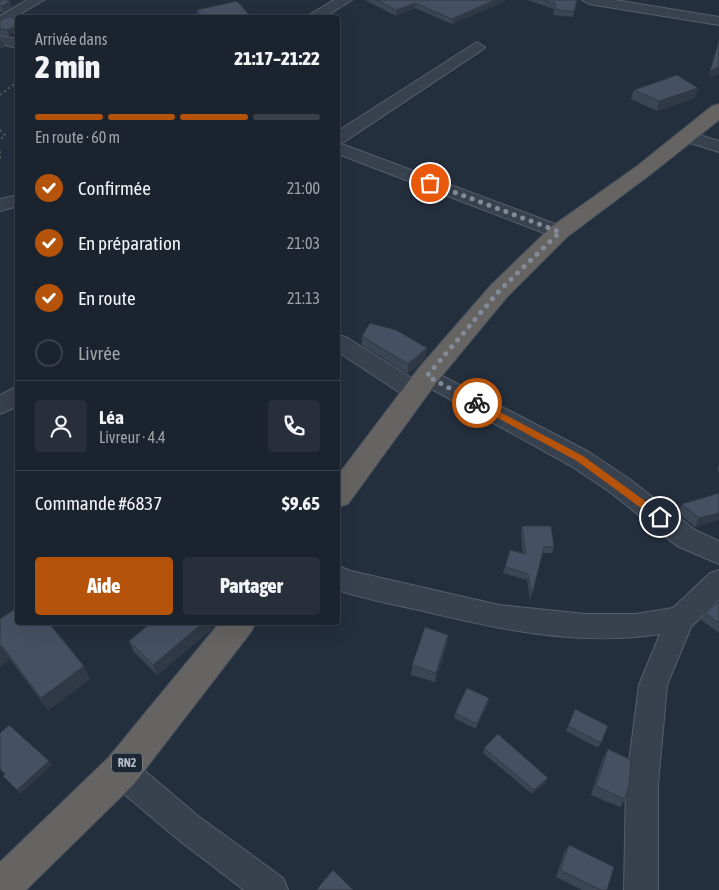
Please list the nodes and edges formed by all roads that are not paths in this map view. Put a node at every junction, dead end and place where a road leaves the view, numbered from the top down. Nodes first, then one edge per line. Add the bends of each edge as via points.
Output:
1 (37, 0) edge
2 (345, 0) edge
3 (590, 0) edge
4 (317, 15) edge
5 (719, 21) edge
6 (0, 22) edge
7 (0, 40) edge
8 (15, 43) edge
9 (477, 47) dead end
10 (719, 110) edge
11 (687, 136) junction
12 (340, 137) edge
13 (719, 147) edge
14 (340, 149) edge
15 (15, 201) edge
16 (0, 205) edge
17 (560, 232) junction
18 (340, 343) edge
19 (422, 384) junction
20 (15, 396) edge
21 (0, 406) edge
22 (340, 493) edge
23 (719, 553) edge
24 (340, 578) edge
25 (719, 580) edge
26 (680, 619) junction
27 (238, 625) edge
28 (121, 771) junction
29 (0, 889) edge
30 (272, 890) edge
31 (641, 890) edge

1 - 6 street
2 - 4 street
3 - 5 street
7 - 8 street
9 - 12 street
10 - 11 highway
11 - 13 street
11 - 17 highway
14 - 17 street
15 - 16 street
17 - 19 highway via 499,291
18 - 19 street
19 - 22 highway
19 - 23 street via 580,459 686,538
20 - 21 street
24 - 26 street via 499,617 586,626 636,626
25 - 26 street
26 - 31 street via 653,685 642,785
27 - 28 highway, RN2
28 - 29 highway, RN2
28 - 30 street via 187,827

